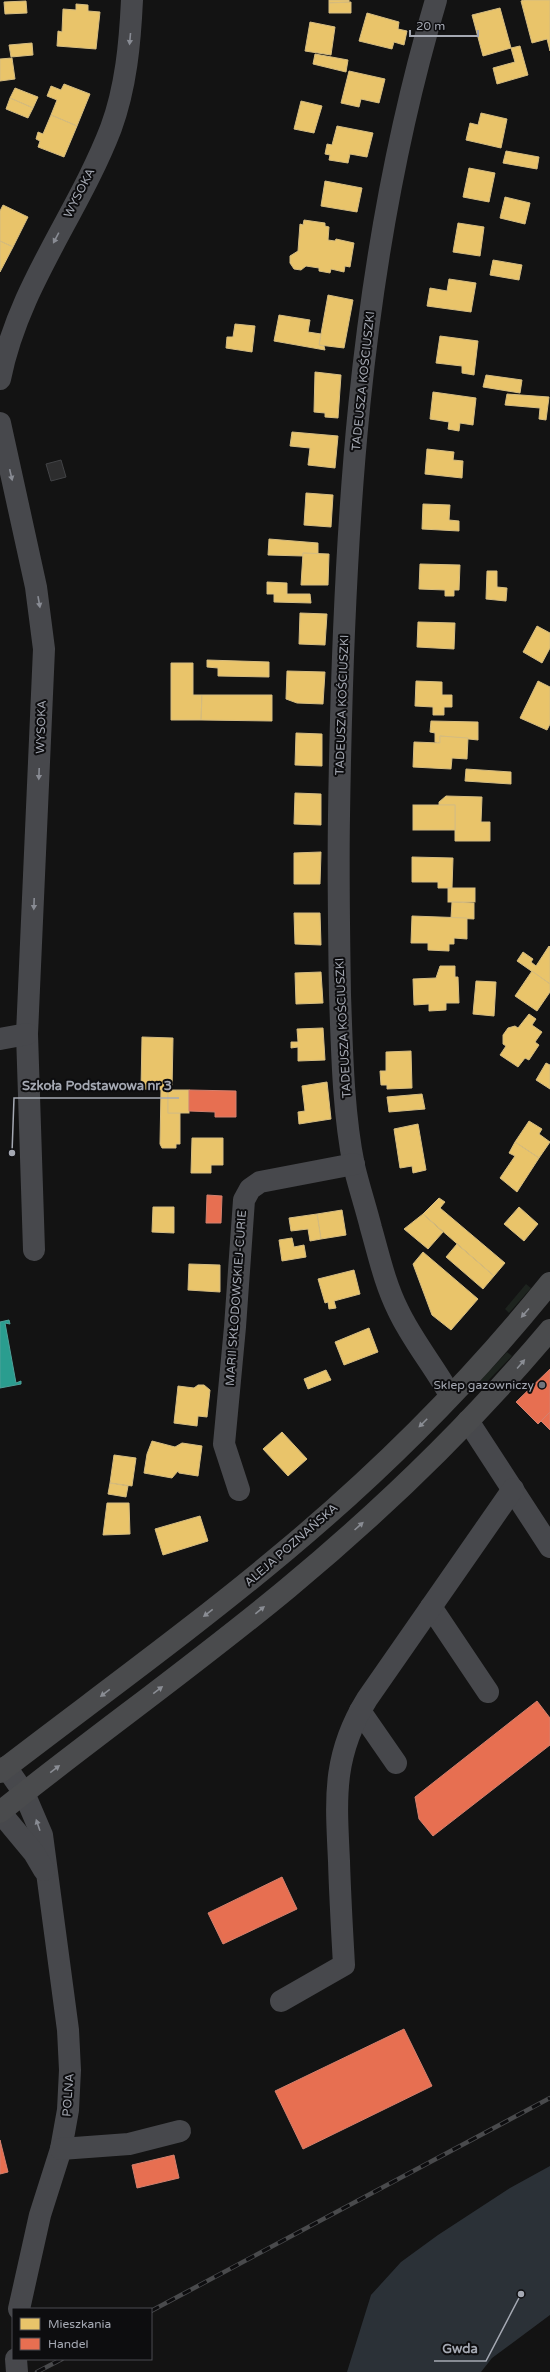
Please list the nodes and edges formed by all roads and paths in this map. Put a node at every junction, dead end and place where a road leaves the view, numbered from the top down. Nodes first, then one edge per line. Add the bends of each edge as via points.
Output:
1 (132, 0) edge
2 (436, 0) edge
3 (0, 379) edge
4 (0, 424) edge
5 (27, 1034) junction
6 (0, 1039) edge
7 (354, 1164) junction
8 (34, 1250) dead end
9 (550, 1283) edge
10 (550, 1330) edge
11 (450, 1395) junction
12 (468, 1421) junction
13 (513, 1489) junction
14 (239, 1490) dead end
15 (550, 1545) edge
16 (431, 1607) junction
17 (488, 1692) dead end
18 (360, 1711) junction
19 (396, 1763) dead end
20 (3, 1770) edge
21 (24, 1793) junction
22 (0, 1812) edge
23 (47, 1877) junction
24 (281, 2001) dead end
25 (180, 2131) dead end
26 (62, 2149) junction
27 (19, 2308) edge
28 (16, 2360) edge
29 (17, 2372) edge

1 -> 3 street, WYSOKA via 131,40 125,77 111,127 88,178 18,314
2 - 7 street, TADEUSZA KOŚCIUSZKI via 410,94 381,234 362,377 347,541 338,858 341,1029 344,1086
4 -> 5 street, WYSOKA via 36,587 44,649
5 - 6 street
5 - 8 street, WYSOKA
7 - 11 street, TADEUSZA KOŚCIUSZKI via 390,1292 404,1321
7 - 14 street, MARII SKŁODOWSKIEJ-CURIE via 260,1182 250,1189 244,1200 224,1444
9 -> 11 main road, ALEJA POZNAŃSKA
12 -> 10 main road
11 - 12 main road
11 -> 20 main road, ALEJA POZNAŃSKA via 381,1465 239,1590
12 - 13 street
21 -> 12 main road via 287,1588 371,1515
13 - 15 street
13 - 16 street
16 - 17 street
16 - 18 street
18 - 19 street
18 - 24 street via 344,1749 336,1787 344,1965
20 - 21 street, POLNA
21 - 22 main road
23 -> 21 street, POLNA via 42,1835
22 - 23 street, POLNA via 34,1853
23 - 26 street, POLNA via 68,2030 68,2110
25 - 26 street via 129,2144
26 - 27 street, POLNA via 40,2215
28 - 29 street

